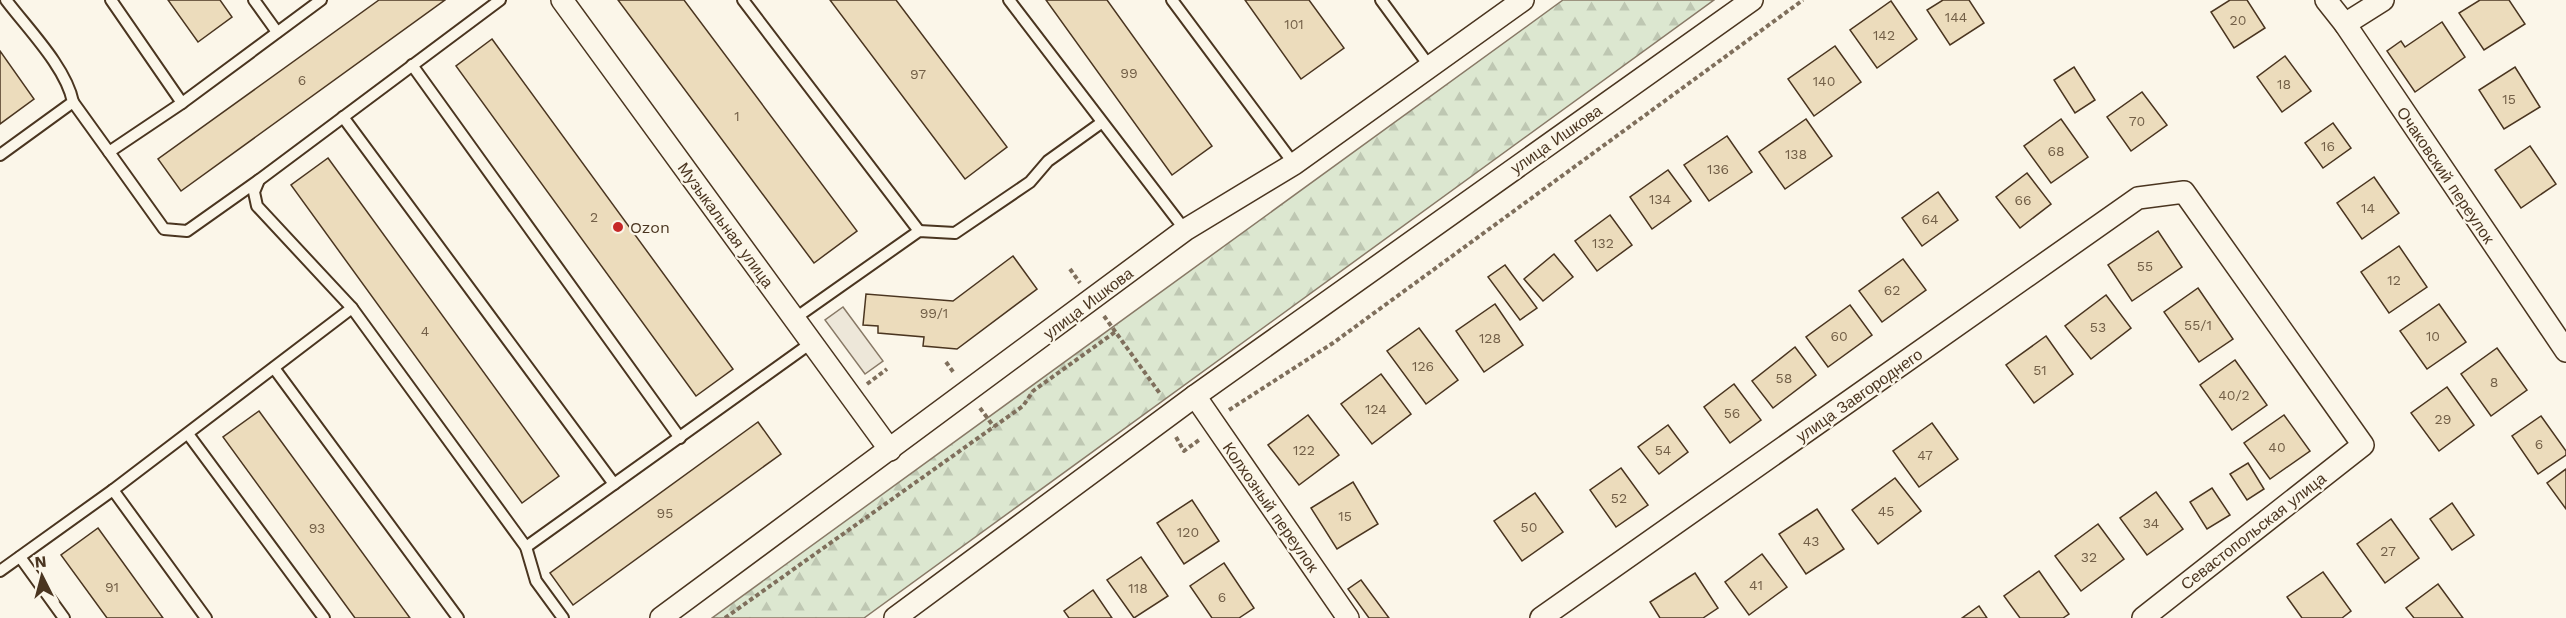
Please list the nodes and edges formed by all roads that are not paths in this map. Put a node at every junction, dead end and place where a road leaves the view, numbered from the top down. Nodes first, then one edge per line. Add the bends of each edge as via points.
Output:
1 (6, 0) edge
2 (111, 0) edge
3 (254, 0) edge
4 (321, 0) edge
5 (500, 0) edge
6 (561, 0) edge
7 (743, 0) edge
8 (1009, 0) edge
9 (1172, 0) edge
10 (1381, 0) edge
11 (1523, 0) edge
12 (1752, 0) edge
13 (2326, 0) edge
14 (2383, 0) edge
15 (2345, 24) junction
16 (277, 32) junction
17 (412, 65) junction
18 (1430, 67) junction
19 (73, 102) junction
20 (182, 103) junction
21 (343, 117) junction
22 (1101, 123) junction
23 (109, 152) junction
24 (0, 155) edge
25 (1294, 164) junction
26 (259, 180) junction
27 (1185, 230) junction
28 (919, 231) junction
29 (352, 308) junction
30 (794, 319) junction
31 (812, 343) junction
32 (2566, 351) edge
33 (274, 368) junction
34 (1195, 396) junction
35 (188, 434) junction
36 (680, 438) junction
37 (2363, 445) joint
38 (890, 450) junction
39 (614, 484) junction
40 (113, 490) junction
41 (526, 547) junction
42 (20, 556) junction
43 (0, 571) edge
44 (64, 618) edge
45 (206, 618) edge
46 (324, 618) edge
47 (458, 618) edge
48 (563, 618) edge
49 (661, 618) edge
50 (895, 618) edge
51 (1348, 618) edge
52 (1541, 618) edge
53 (2143, 618) edge

1 - 19 lane via 59,69
2 - 20 lane
3 - 16 lane
4 - 16 lane
5 - 17 lane
6 - 30 street, Музыкальная улица
7 - 28 lane
8 - 22 lane
9 - 25 lane
10 - 18 lane
11 - 18 street, улица Ишкова
12 - 34 street, улица Ишкова
13 - 15 street, Очаковский переулок
14 - 15 street
15 - 32 street, Очаковский переулок
16 - 20 lane
17 - 21 lane
17 - 36 lane
18 - 25 street, улица Ишкова
19 - 23 lane
19 - 24 lane
20 - 23 lane
21 - 26 lane
21 - 39 lane
22 - 27 lane
22 - 28 lane via 1048,161 1030,182 956,233
23 - 26 lane via 164,229 187,231
25 - 27 street, улица Ишкова
26 - 29 lane via 254,192 257,206
27 - 38 street, улица Ишкова
28 - 30 lane
29 - 33 lane
29 - 41 lane
30 - 31 street, Музыкальная улица
31 - 36 lane
31 - 38 street, Музыкальная улица
33 - 35 lane
33 - 47 lane
34 - 50 street, улица Ишкова
34 - 51 street, Колхозный переулок
35 - 40 lane
35 - 46 lane
36 - 39 lane
37 - 52 street, улица Завгороднего via 2184,192 2138,198
37 - 53 street, Севастопольская улица
38 - 49 street, улица Ишкова
39 - 41 lane
40 - 42 lane
40 - 45 lane
41 - 48 lane via 536,581
42 - 43 lane
42 - 44 lane

